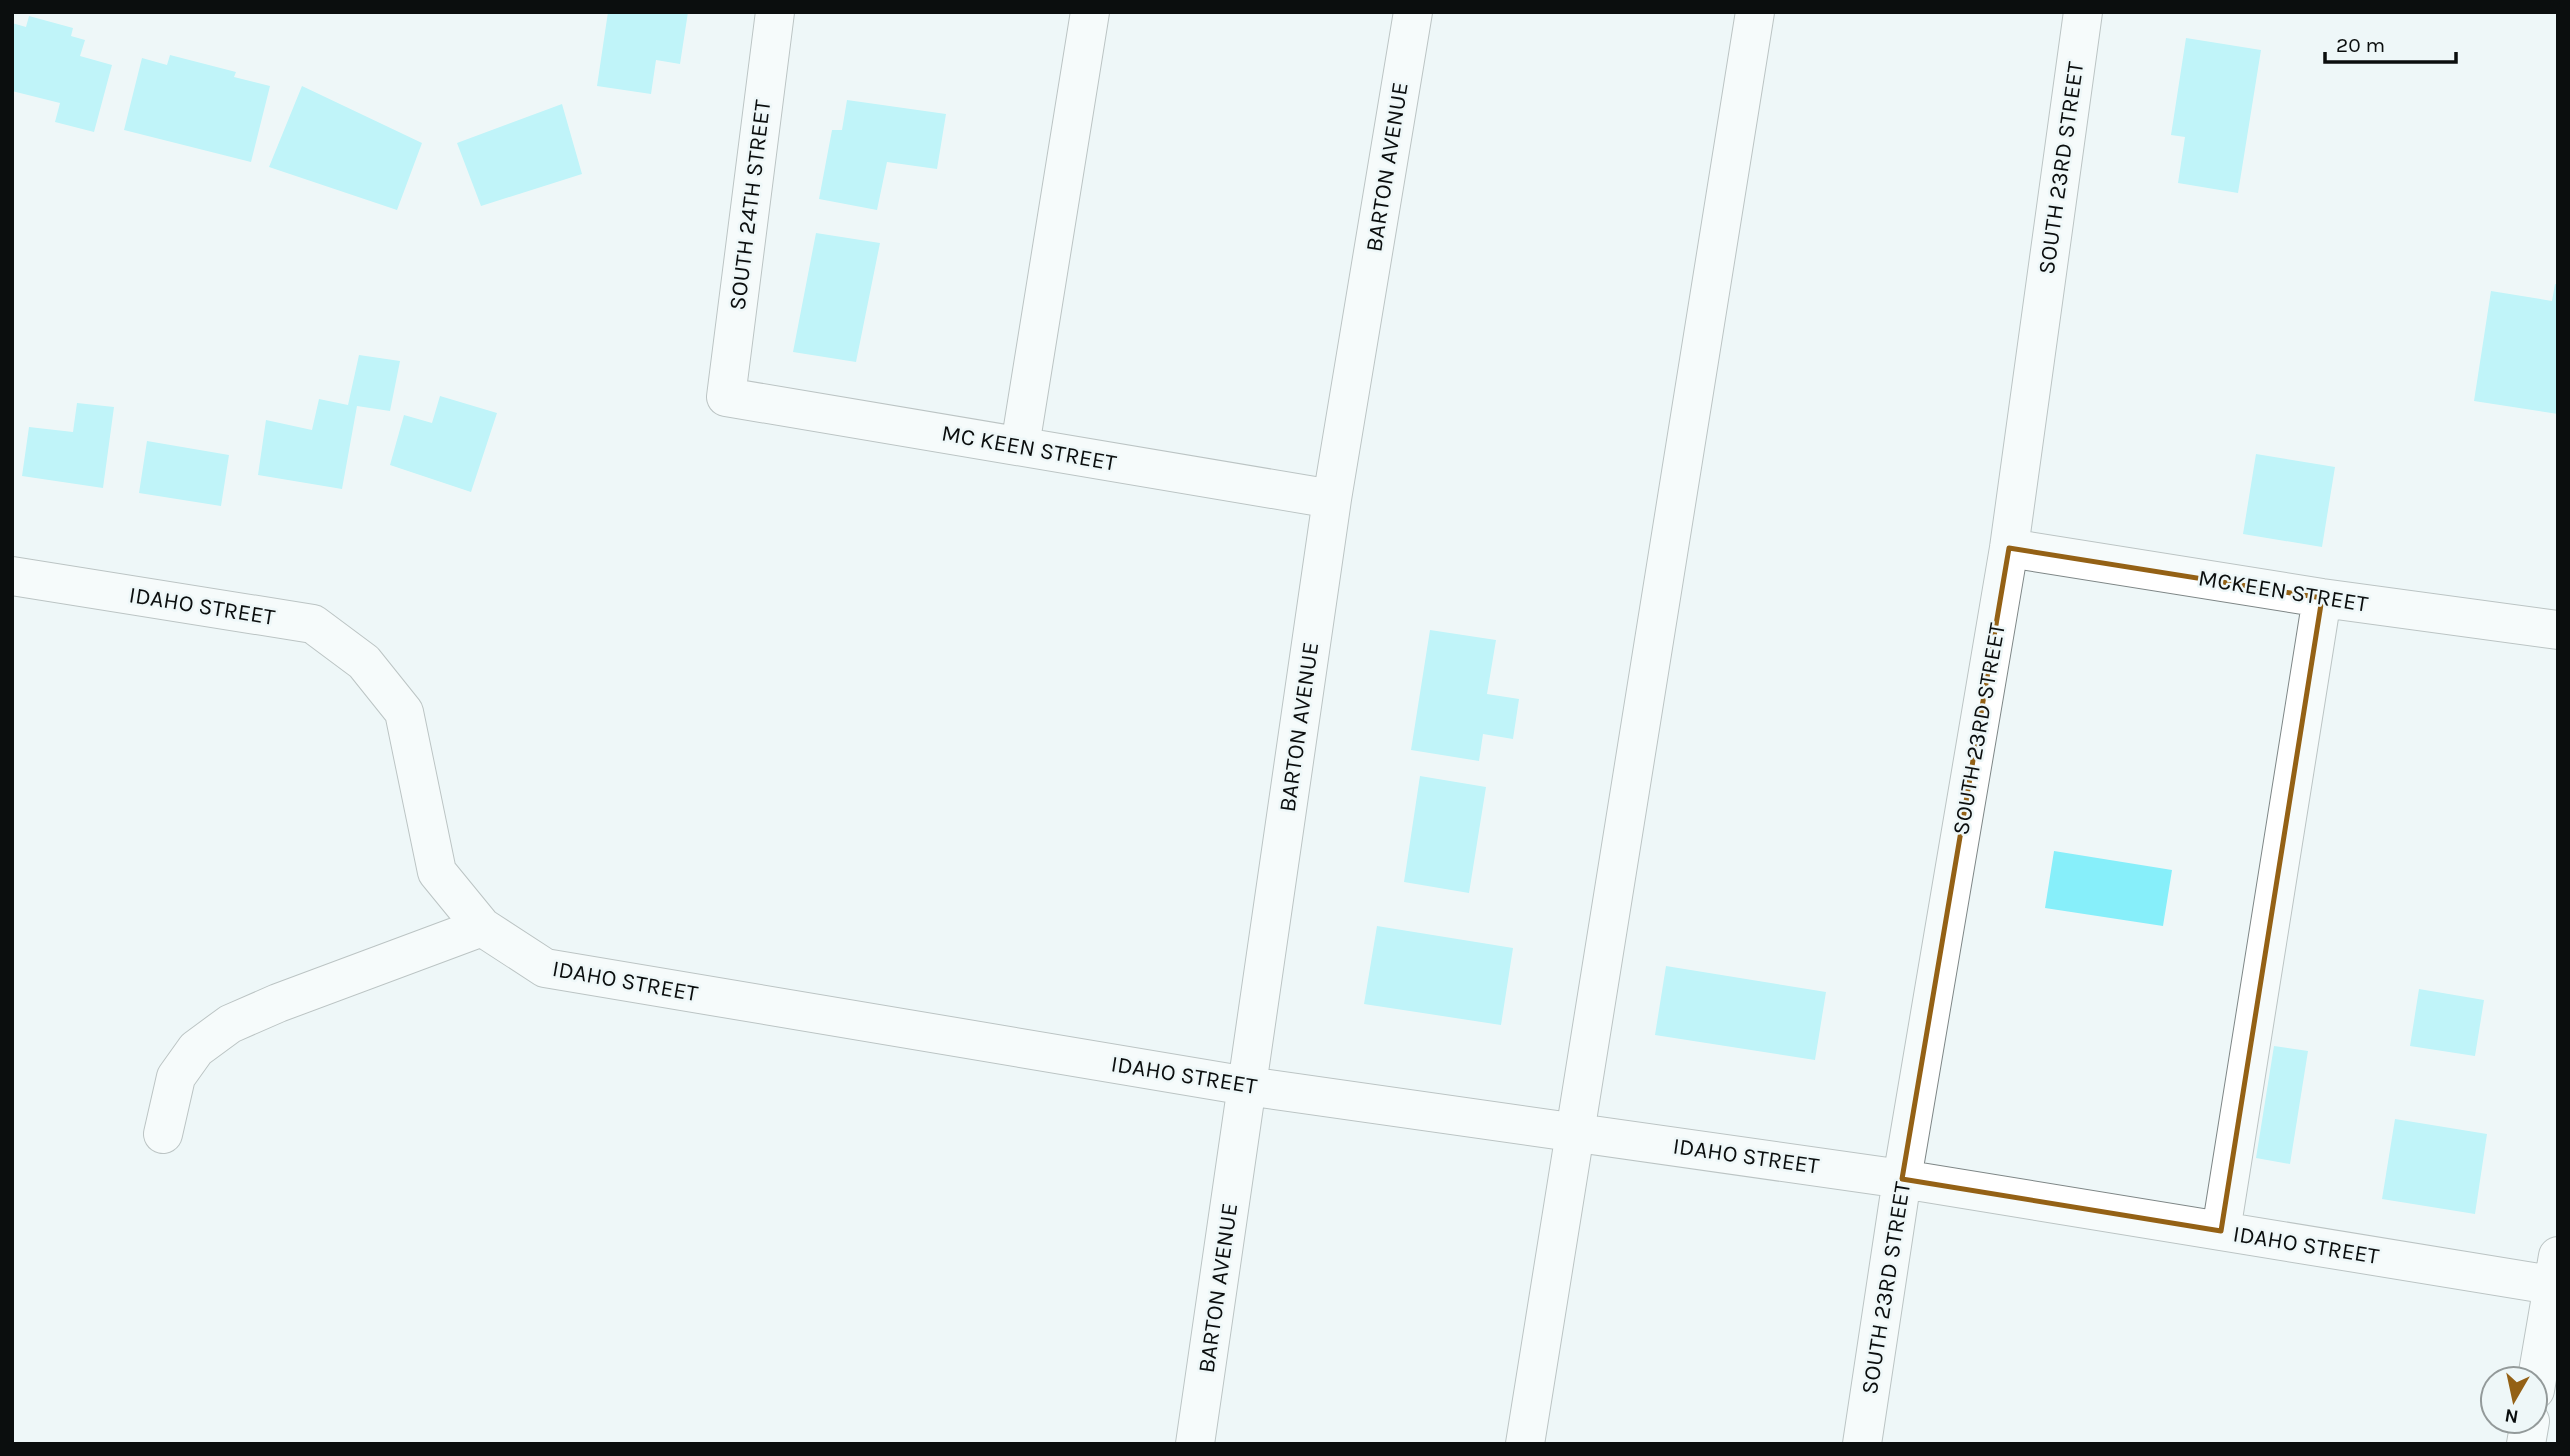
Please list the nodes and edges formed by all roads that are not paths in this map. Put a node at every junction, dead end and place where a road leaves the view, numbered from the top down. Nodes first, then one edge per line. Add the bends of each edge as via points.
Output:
1 (775, 12) edge
2 (1090, 12) edge
3 (1413, 12) edge
4 (1755, 12) edge
5 (2083, 12) edge
6 (726, 397) joint
7 (1020, 446) junction
8 (1332, 499) junction
9 (2009, 548) junction
10 (12, 576) edge
11 (2322, 598) junction
12 (2558, 630) edge
13 (482, 926) junction
14 (1247, 1086) junction
15 (1577, 1132) junction
16 (163, 1134) dead end
17 (1902, 1179) junction
18 (2221, 1231) junction
19 (2556, 1276) edge
20 (2540, 1365) edge
21 (1195, 1444) edge
22 (1525, 1444) edge
23 (1862, 1444) edge

1 - 6 street, SOUTH 24TH STREET
2 - 7 street
3 - 8 street, BARTON AVENUE
4 - 15 street
5 - 9 street, SOUTH 23RD STREET
6 - 7 street, MC KEEN STREET
7 - 8 street, MC KEEN STREET
8 - 14 street, BARTON AVENUE
9 - 11 street, MCKEEN STREET
9 - 17 street, SOUTH 23RD STREET
10 - 13 street, IDAHO STREET via 313,624 363,663 404,712 438,872
11 - 12 street, MCKEEN STREET
11 - 18 street
13 - 14 street, IDAHO STREET via 545,968
13 - 16 street via 230,1024 196,1049 176,1077
14 - 15 street, IDAHO STREET
14 - 21 street, BARTON AVENUE
15 - 17 street, IDAHO STREET
15 - 22 street
17 - 18 street, IDAHO STREET
17 - 23 street, SOUTH 23RD STREET
18 - 19 street, IDAHO STREET
19 - 20 street

